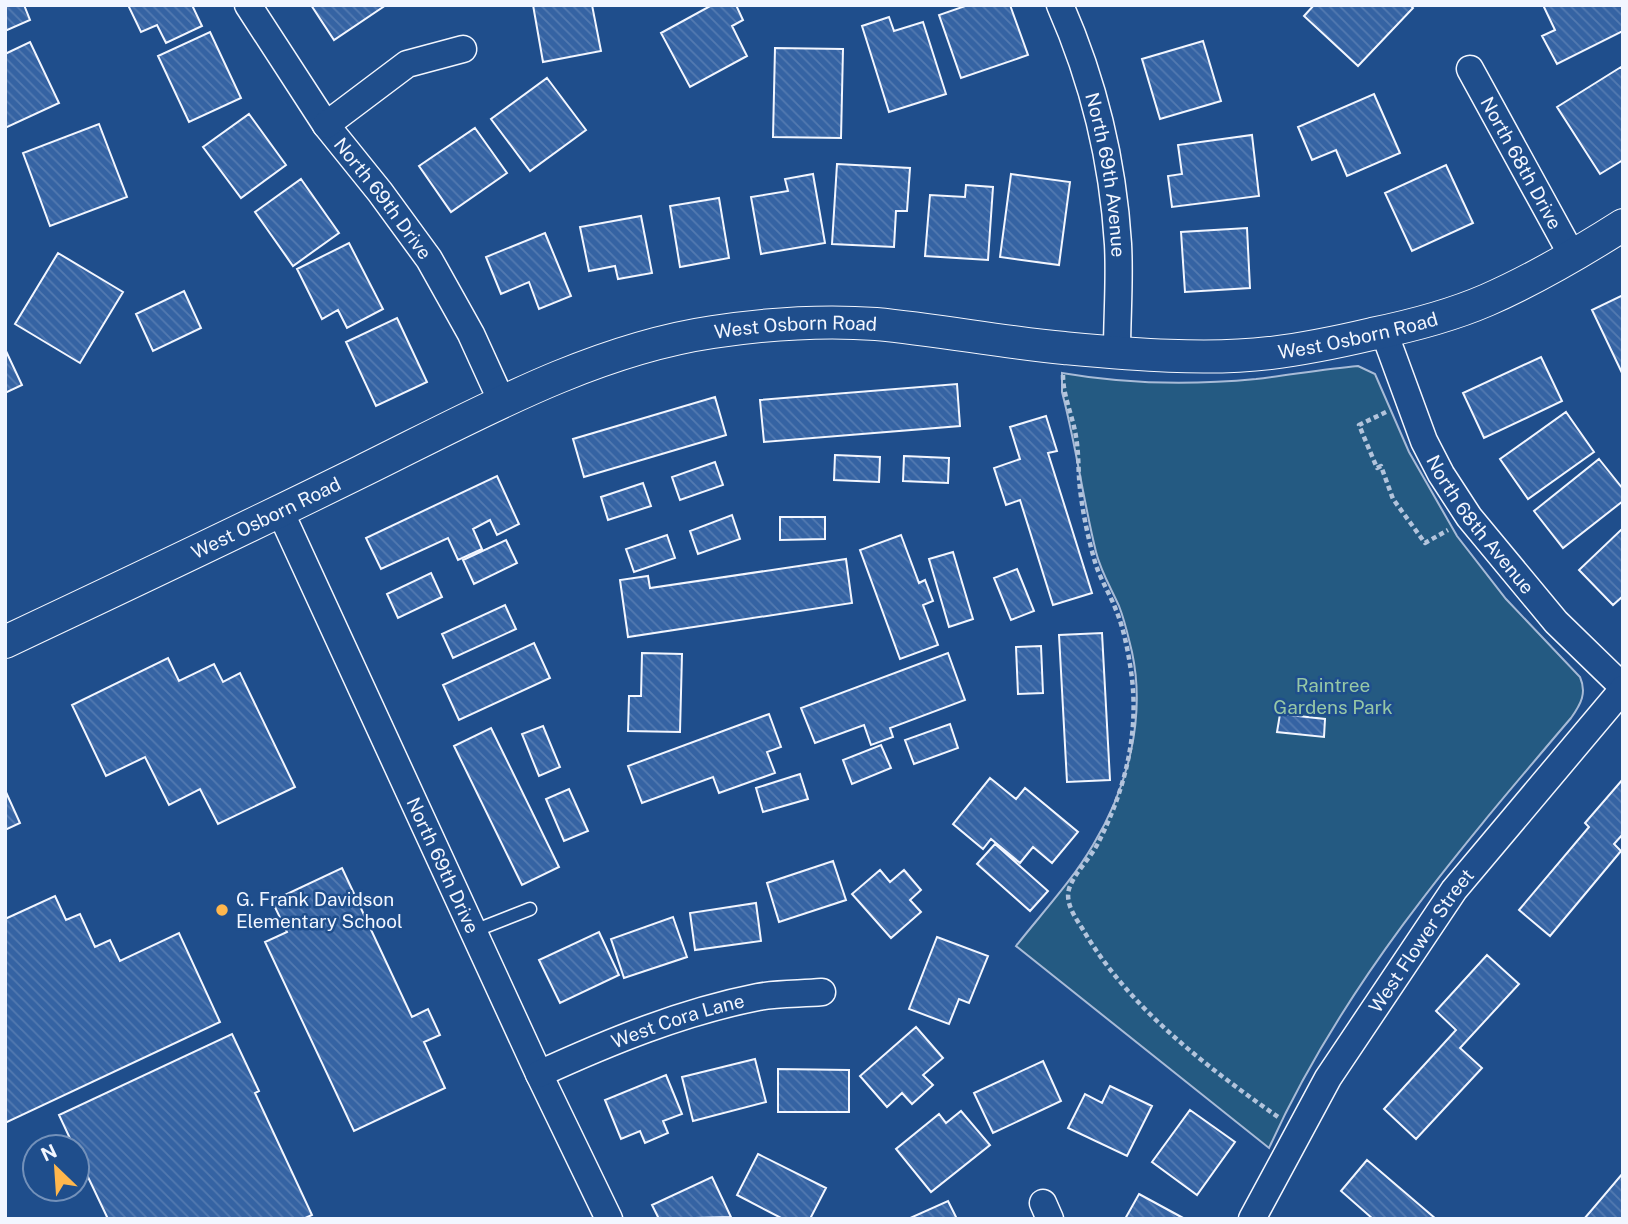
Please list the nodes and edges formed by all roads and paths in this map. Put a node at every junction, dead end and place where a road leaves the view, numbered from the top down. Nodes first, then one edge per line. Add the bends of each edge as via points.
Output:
1 (248, 5) edge
2 (1060, 5) edge
3 (463, 49) dead end
4 (1471, 69) dead end
5 (326, 125) junction
6 (1623, 225) edge
7 (1573, 257) junction
8 (1384, 332) junction
9 (1117, 352) junction
10 (1063, 379) dead end
11 (1409, 401) junction
12 (502, 402) junction
13 (280, 512) junction
14 (1452, 527) dead end
15 (5, 642) edge
16 (1623, 688) edge
17 (530, 909) dead end
18 (474, 931) junction
19 (822, 992) dead end
20 (539, 1074) junction
21 (1282, 1119) dead end
22 (609, 1219) edge
23 (1252, 1219) edge

1 - 5 street, North 69th Drive
2 - 9 street, North 69th Avenue via 1084,64 1110,178 1118,246
3 - 5 street via 407,64
4 - 7 street, North 68th Drive
5 - 12 street, North 69th Drive via 429,259
6 - 7 street, West Osborn Road
7 - 8 street, West Osborn Road via 1483,302
8 - 9 street, West Osborn Road via 1266,353
8 - 11 street, North 68th Avenue
9 - 12 street, West Osborn Road via 874,324 782,324 709,332 636,350
10 - 21 path via 1076,436 1083,516 1099,574 1121,621 1133,694 1133,732 1125,776 1101,837 1068,892 1069,902 1090,942 1134,997 1178,1040
11 - 14 path via 1359,425 1393,499 1425,543
11 - 16 street, North 68th Avenue via 1429,452 1469,517 1556,622
12 - 13 street, West Osborn Road
13 - 15 street, West Osborn Road
13 - 18 street, North 69th Drive
16 - 23 street, West Flower Street via 1454,890 1328,1078
17 - 18 lane
18 - 20 street, North 69th Drive
19 - 20 street, West Cora Lane via 760,997 683,1017 597,1047
20 - 22 street, North 69th Drive

